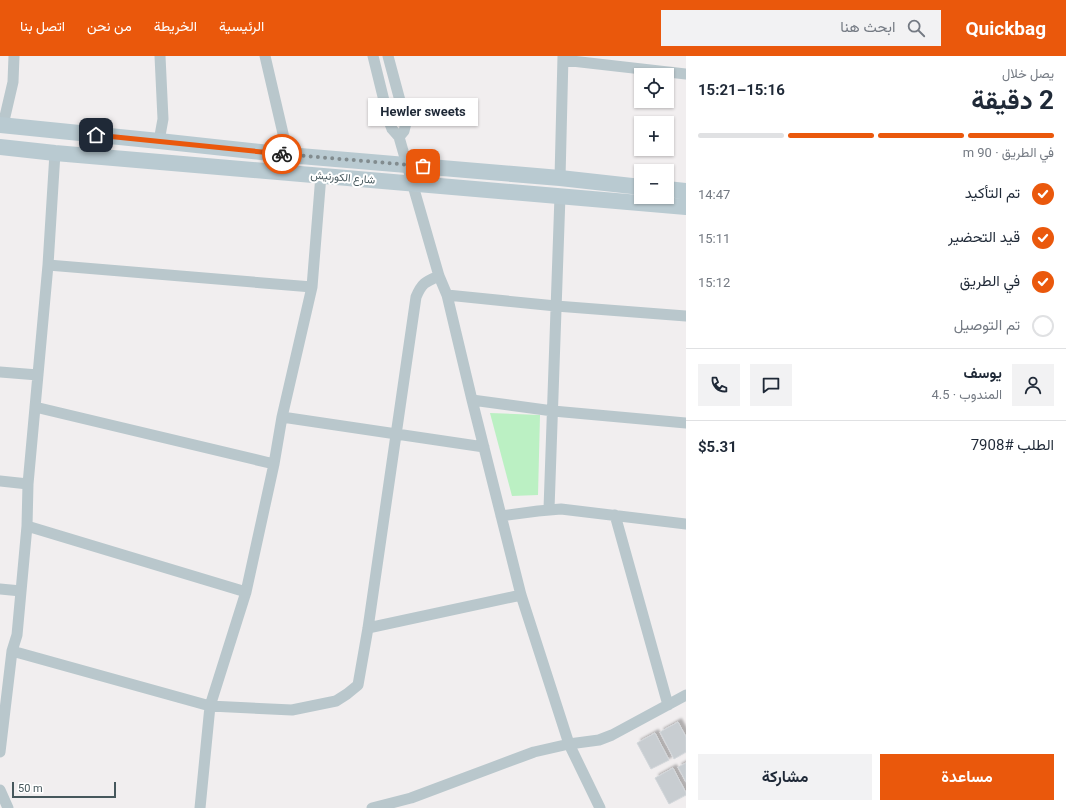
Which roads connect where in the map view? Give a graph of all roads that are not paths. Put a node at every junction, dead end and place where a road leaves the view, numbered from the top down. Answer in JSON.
{"nodes":[{"id":1,"x":14,"y":56,"type":"edge"},
{"id":2,"x":160,"y":56,"type":"edge"},
{"id":3,"x":265,"y":56,"type":"edge"},
{"id":4,"x":373,"y":56,"type":"edge"},
{"id":5,"x":388,"y":56,"type":"edge"},
{"id":6,"x":563,"y":58,"type":"edge"},
{"id":7,"x":686,"y":74,"type":"edge"},
{"id":8,"x":1,"y":125,"type":"edge"},
{"id":9,"x":399,"y":137,"type":"junction"},
{"id":10,"x":159,"y":141,"type":"junction"},
{"id":11,"x":0,"y":147,"type":"edge"},
{"id":12,"x":55,"y":153,"type":"junction"},
{"id":13,"x":288,"y":155,"type":"junction"},
{"id":14,"x":407,"y":165,"type":"junction"},
{"id":15,"x":321,"y":175,"type":"junction"},
{"id":16,"x":560,"y":178,"type":"junction"},
{"id":17,"x":413,"y":183,"type":"junction"},
{"id":18,"x":634,"y":185,"type":"edge"},
{"id":19,"x":674,"y":190,"type":"edge"},
{"id":20,"x":686,"y":191,"type":"edge"},
{"id":21,"x":560,"y":196,"type":"junction"},
{"id":22,"x":686,"y":207,"type":"edge"},
{"id":23,"x":48,"y":265,"type":"junction"},
{"id":24,"x":439,"y":276,"type":"junction"},
{"id":25,"x":312,"y":287,"type":"junction"},
{"id":26,"x":447,"y":295,"type":"junction"},
{"id":27,"x":556,"y":306,"type":"junction"},
{"id":28,"x":686,"y":316,"type":"edge"},
{"id":29,"x":0,"y":372,"type":"edge"},
{"id":30,"x":38,"y":375,"type":"junction"},
{"id":31,"x":472,"y":400,"type":"junction"},
{"id":32,"x":36,"y":407,"type":"junction"},
{"id":33,"x":553,"y":411,"type":"junction"},
{"id":34,"x":282,"y":417,"type":"junction"},
{"id":35,"x":686,"y":422,"type":"edge"},
{"id":36,"x":396,"y":434,"type":"junction"},
{"id":37,"x":484,"y":447,"type":"junction"},
{"id":38,"x":274,"y":464,"type":"junction"},
{"id":39,"x":0,"y":481,"type":"edge"},
{"id":40,"x":28,"y":484,"type":"junction"},
{"id":41,"x":549,"y":509,"type":"junction"},
{"id":42,"x":616,"y":515,"type":"junction"},
{"id":43,"x":501,"y":516,"type":"junction"},
{"id":44,"x":686,"y":524,"type":"edge"},
{"id":45,"x":27,"y":526,"type":"junction"},
{"id":46,"x":0,"y":589,"type":"edge"},
{"id":47,"x":21,"y":591,"type":"junction"},
{"id":48,"x":246,"y":592,"type":"junction"},
{"id":49,"x":521,"y":595,"type":"junction"},
{"id":50,"x":368,"y":628,"type":"junction"},
{"id":51,"x":12,"y":651,"type":"junction"},
{"id":52,"x":686,"y":695,"type":"edge"},
{"id":53,"x":668,"y":705,"type":"junction"},
{"id":54,"x":210,"y":706,"type":"junction"},
{"id":55,"x":569,"y":744,"type":"junction"},
{"id":56,"x":0,"y":752,"type":"edge"},
{"id":57,"x":0,"y":790,"type":"edge"},
{"id":58,"x":413,"y":803,"type":"edge"},
{"id":59,"x":8,"y":808,"type":"edge"},
{"id":60,"x":200,"y":808,"type":"edge"},
{"id":61,"x":372,"y":808,"type":"edge"},
{"id":62,"x":600,"y":808,"type":"edge"}],
"edges":[{"from":1,"to":8,"type":"street"},
{"from":2,"to":10,"type":"street"},
{"from":3,"to":13,"type":"street"},
{"from":4,"to":9,"type":"street"},
{"from":5,"to":9,"type":"street"},
{"from":6,"to":7,"type":"street"},
{"from":6,"to":16,"type":"street"},
{"from":8,"to":10,"type":"street","name":"شارع الكورنيش"},
{"from":9,"to":14,"type":"street"},
{"from":10,"to":13,"type":"street","name":"شارع الكورنيش"},
{"from":11,"to":12,"type":"street","name":"شارع الكورنيش"},
{"from":12,"to":15,"type":"street","name":"شارع الكورنيش"},
{"from":12,"to":23,"type":"street"},
{"from":13,"to":14,"type":"street","name":"شارع الكورنيش"},
{"from":14,"to":16,"type":"street","name":"شارع الكورنيش"},
{"from":14,"to":17,"type":"street"},
{"from":15,"to":17,"type":"street","name":"شارع الكورنيش"},
{"from":15,"to":25,"type":"street"},
{"from":16,"to":18,"type":"street","name":"شارع الكورنيش"},
{"from":17,"to":21,"type":"street","name":"شارع الكورنيش"},
{"from":17,"to":24,"type":"street"},
{"from":19,"to":20,"type":"street"},
{"from":21,"to":22,"type":"street","name":"شارع الكورنيش"},
{"from":21,"to":27,"type":"street"},
{"from":23,"to":25,"type":"street"},
{"from":23,"to":30,"type":"street"},
{"from":24,"to":26,"type":"street"},
{"from":24,"to":36,"type":"street"},
{"from":25,"to":34,"type":"street"},
{"from":26,"to":27,"type":"street"},
{"from":26,"to":31,"type":"street"},
{"from":27,"to":28,"type":"street"},
{"from":27,"to":33,"type":"street"},
{"from":29,"to":30,"type":"street"},
{"from":30,"to":32,"type":"street"},
{"from":31,"to":33,"type":"street"},
{"from":31,"to":37,"type":"street"},
{"from":32,"to":38,"type":"street"},
{"from":32,"to":40,"type":"street"},
{"from":33,"to":35,"type":"street"},
{"from":33,"to":41,"type":"street"},
{"from":34,"to":36,"type":"street"},
{"from":34,"to":38,"type":"street"},
{"from":36,"to":37,"type":"street"},
{"from":36,"to":50,"type":"street"},
{"from":37,"to":43,"type":"street"},
{"from":38,"to":48,"type":"street"},
{"from":39,"to":40,"type":"street"},
{"from":40,"to":45,"type":"street"},
{"from":41,"to":42,"type":"street"},
{"from":41,"to":43,"type":"street"},
{"from":42,"to":44,"type":"street"},
{"from":42,"to":53,"type":"street"},
{"from":43,"to":49,"type":"street"},
{"from":45,"to":47,"type":"street"},
{"from":45,"to":48,"type":"street"},
{"from":46,"to":47,"type":"street"},
{"from":47,"to":51,"type":"street"},
{"from":48,"to":54,"type":"street"},
{"from":49,"to":50,"type":"street"},
{"from":49,"to":55,"type":"street"},
{"from":50,"to":54,"type":"street"},
{"from":51,"to":54,"type":"street"},
{"from":51,"to":56,"type":"street"},
{"from":52,"to":53,"type":"street"},
{"from":53,"to":55,"type":"street"},
{"from":54,"to":60,"type":"street"},
{"from":55,"to":58,"type":"street"},
{"from":55,"to":62,"type":"street"},
{"from":57,"to":59,"type":"street"},
{"from":58,"to":61,"type":"street"}]}
